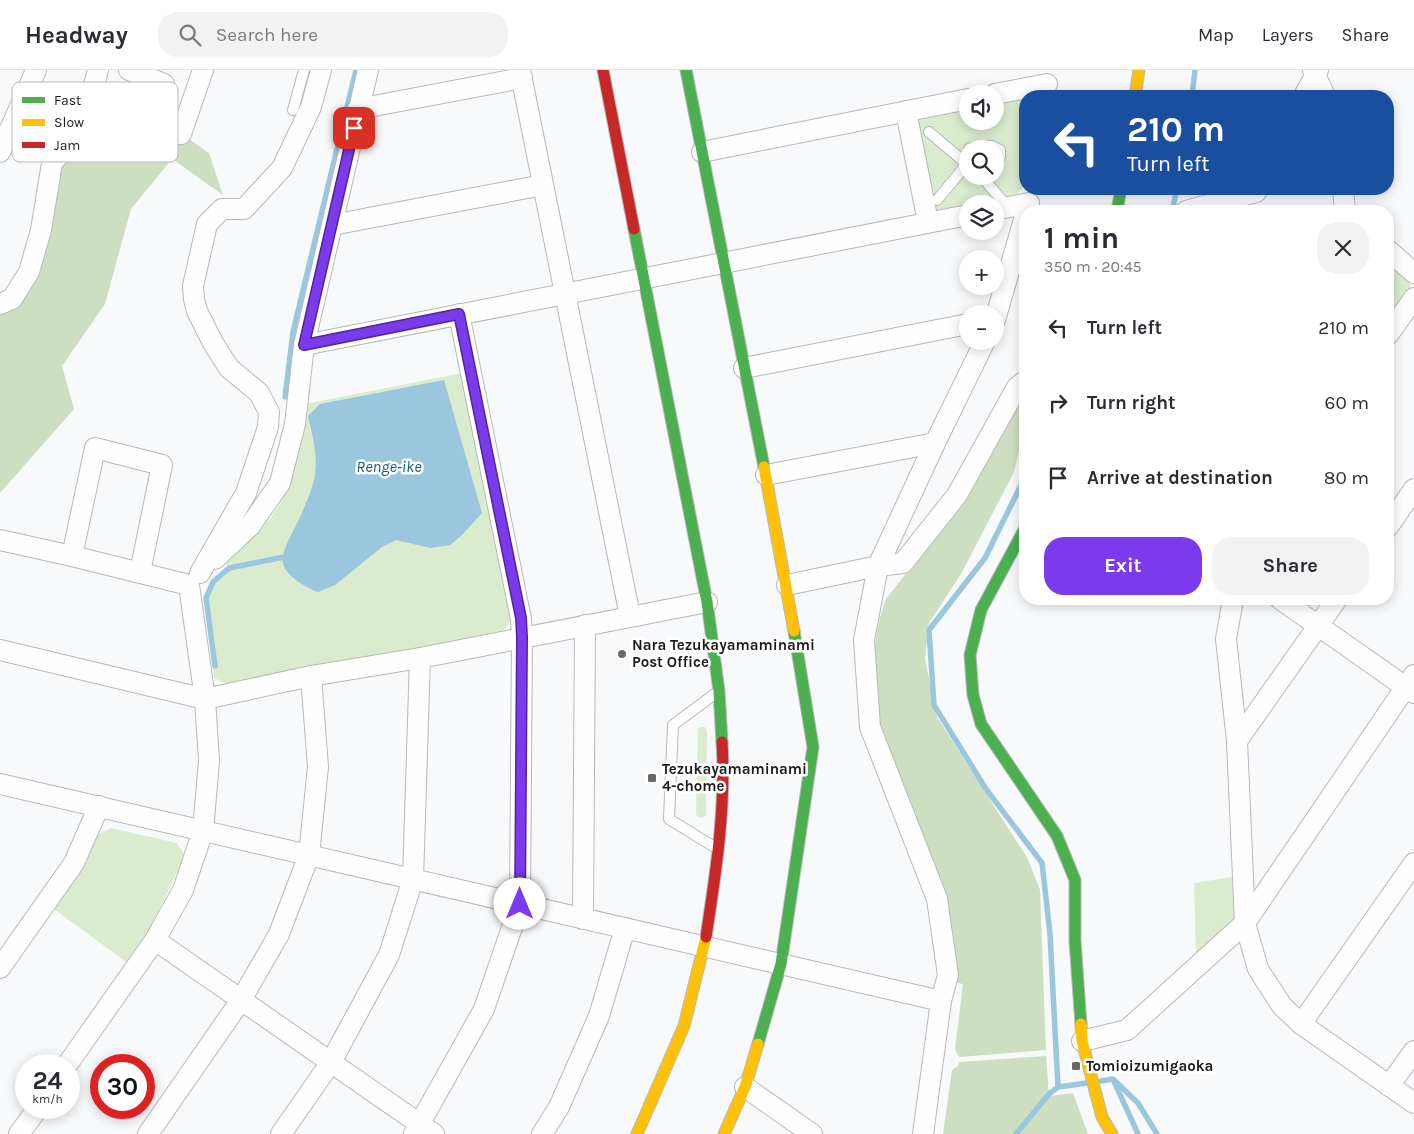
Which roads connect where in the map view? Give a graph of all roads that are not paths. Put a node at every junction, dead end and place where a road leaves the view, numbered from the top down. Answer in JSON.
{"nodes":[{"id":1,"x":36,"y":70,"type":"edge"},
{"id":2,"x":129,"y":70,"type":"edge"},
{"id":3,"x":203,"y":70,"type":"edge"},
{"id":4,"x":304,"y":70,"type":"edge"},
{"id":5,"x":321,"y":70,"type":"edge"},
{"id":6,"x":368,"y":70,"type":"edge"},
{"id":7,"x":603,"y":70,"type":"edge"},
{"id":8,"x":686,"y":70,"type":"edge"},
{"id":9,"x":1140,"y":70,"type":"edge"},
{"id":10,"x":1315,"y":72,"type":"edge"},
{"id":11,"x":521,"y":74,"type":"edge"},
{"id":12,"x":31,"y":82,"type":"edge"},
{"id":13,"x":159,"y":82,"type":"edge"},
{"id":14,"x":1046,"y":83,"type":"edge"},
{"id":15,"x":1136,"y":90,"type":"edge"},
{"id":16,"x":1307,"y":90,"type":"edge"},
{"id":17,"x":1322,"y":90,"type":"edge"},
{"id":18,"x":1004,"y":92,"type":"edge"},
{"id":19,"x":959,"y":101,"type":"edge"},
{"id":20,"x":358,"y":109,"type":"junction"},
{"id":21,"x":293,"y":110,"type":"dead end"},
{"id":22,"x":906,"y":111,"type":"junction"},
{"id":23,"x":12,"y":123,"type":"edge"},
{"id":24,"x":929,"y":132,"type":"dead end"},
{"id":25,"x":178,"y":134,"type":"edge"},
{"id":26,"x":1,"y":148,"type":"edge"},
{"id":27,"x":959,"y":150,"type":"edge"},
{"id":28,"x":951,"y":151,"type":"junction"},
{"id":29,"x":702,"y":152,"type":"junction"},
{"id":30,"x":959,"y":158,"type":"edge"},
{"id":31,"x":53,"y":162,"type":"edge"},
{"id":32,"x":959,"y":174,"type":"edge"},
{"id":33,"x":543,"y":185,"type":"junction"},
{"id":34,"x":993,"y":185,"type":"edge"},
{"id":35,"x":1245,"y":195,"type":"edge"},
{"id":36,"x":937,"y":200,"type":"dead end"},
{"id":37,"x":1209,"y":205,"type":"edge"},
{"id":38,"x":1019,"y":206,"type":"edge"},
{"id":39,"x":959,"y":217,"type":"edge"},
{"id":40,"x":928,"y":222,"type":"junction"},
{"id":41,"x":332,"y":225,"type":"junction"},
{"id":42,"x":1394,"y":255,"type":"edge"},
{"id":43,"x":724,"y":263,"type":"junction"},
{"id":44,"x":1414,"y":273,"type":"edge"},
{"id":45,"x":643,"y":278,"type":"junction"},
{"id":46,"x":565,"y":294,"type":"junction"},
{"id":47,"x":1414,"y":298,"type":"edge"},
{"id":48,"x":0,"y":304,"type":"edge"},
{"id":49,"x":998,"y":305,"type":"edge"},
{"id":50,"x":459,"y":314,"type":"junction"},
{"id":51,"x":959,"y":326,"type":"edge"},
{"id":52,"x":1394,"y":326,"type":"edge"},
{"id":53,"x":304,"y":345,"type":"junction"},
{"id":54,"x":981,"y":350,"type":"edge"},
{"id":55,"x":744,"y":368,"type":"junction"},
{"id":56,"x":1019,"y":386,"type":"edge"},
{"id":57,"x":935,"y":443,"type":"junction"},
{"id":58,"x":766,"y":475,"type":"junction"},
{"id":59,"x":1414,"y":489,"type":"edge"},
{"id":60,"x":1394,"y":518,"type":"edge"},
{"id":61,"x":1019,"y":539,"type":"edge"},
{"id":62,"x":0,"y":540,"type":"edge"},
{"id":63,"x":72,"y":556,"type":"junction"},
{"id":64,"x":878,"y":566,"type":"junction"},
{"id":65,"x":140,"y":572,"type":"junction"},
{"id":66,"x":195,"y":579,"type":"junction"},
{"id":67,"x":787,"y":585,"type":"junction"},
{"id":68,"x":707,"y":602,"type":"junction"},
{"id":69,"x":1232,"y":605,"type":"edge"},
{"id":70,"x":1288,"y":605,"type":"edge"},
{"id":71,"x":1333,"y":605,"type":"edge"},
{"id":72,"x":630,"y":616,"type":"junction"},
{"id":73,"x":585,"y":625,"type":"junction"},
{"id":74,"x":1318,"y":626,"type":"junction"},
{"id":75,"x":522,"y":637,"type":"junction"},
{"id":76,"x":0,"y":650,"type":"edge"},
{"id":77,"x":420,"y":658,"type":"junction"},
{"id":78,"x":311,"y":676,"type":"junction"},
{"id":79,"x":1411,"y":685,"type":"edge"},
{"id":80,"x":719,"y":691,"type":"junction"},
{"id":81,"x":205,"y":699,"type":"junction"},
{"id":82,"x":1236,"y":742,"type":"junction"},
{"id":83,"x":0,"y":784,"type":"edge"},
{"id":84,"x":99,"y":806,"type":"junction"},
{"id":85,"x":203,"y":830,"type":"junction"},
{"id":86,"x":718,"y":850,"type":"junction"},
{"id":87,"x":309,"y":855,"type":"junction"},
{"id":88,"x":1414,"y":863,"type":"edge"},
{"id":89,"x":413,"y":879,"type":"junction"},
{"id":90,"x":520,"y":904,"type":"junction"},
{"id":91,"x":583,"y":919,"type":"junction"},
{"id":92,"x":1245,"y":923,"type":"junction"},
{"id":93,"x":625,"y":928,"type":"junction"},
{"id":94,"x":155,"y":940,"type":"junction"},
{"id":95,"x":705,"y":947,"type":"junction"},
{"id":96,"x":781,"y":964,"type":"junction"},
{"id":97,"x":0,"y":968,"type":"edge"},
{"id":98,"x":242,"y":1000,"type":"junction"},
{"id":99,"x":941,"y":1001,"type":"junction"},
{"id":100,"x":1301,"y":1024,"type":"junction"},
{"id":101,"x":1082,"y":1041,"type":"junction"},
{"id":102,"x":1414,"y":1050,"type":"edge"},
{"id":103,"x":75,"y":1054,"type":"edge"},
{"id":104,"x":331,"y":1062,"type":"junction"},
{"id":105,"x":1389,"y":1086,"type":"junction"},
{"id":106,"x":746,"y":1087,"type":"junction"},
{"id":107,"x":1414,"y":1103,"type":"edge"},
{"id":108,"x":30,"y":1119,"type":"edge"},
{"id":109,"x":423,"y":1131,"type":"edge"},
{"id":110,"x":19,"y":1134,"type":"edge"},
{"id":111,"x":148,"y":1134,"type":"edge"},
{"id":112,"x":281,"y":1134,"type":"edge"},
{"id":113,"x":542,"y":1134,"type":"edge"},
{"id":114,"x":636,"y":1134,"type":"edge"},
{"id":115,"x":724,"y":1134,"type":"edge"},
{"id":116,"x":812,"y":1134,"type":"edge"},
{"id":117,"x":922,"y":1134,"type":"edge"},
{"id":118,"x":1112,"y":1134,"type":"edge"}],
"edges":[{"from":1,"to":12,"type":"street"},
{"from":2,"to":13,"type":"street"},
{"from":3,"to":25,"type":"street"},
{"from":4,"to":21,"type":"lane"},
{"from":5,"to":66,"type":"street"},
{"from":6,"to":20,"type":"street"},
{"from":7,"to":45,"type":"street"},
{"from":8,"to":29,"type":"street"},
{"from":9,"to":15,"type":"street"},
{"from":10,"to":16,"type":"street"},
{"from":10,"to":17,"type":"street"},
{"from":11,"to":20,"type":"street"},
{"from":11,"to":33,"type":"street"},
{"from":14,"to":18,"type":"street"},
{"from":19,"to":22,"type":"street"},
{"from":20,"to":41,"type":"street"},
{"from":22,"to":29,"type":"street"},
{"from":22,"to":40,"type":"street"},
{"from":23,"to":26,"type":"street"},
{"from":24,"to":28,"type":"lane"},
{"from":27,"to":28,"type":"lane"},
{"from":28,"to":30,"type":"lane"},
{"from":29,"to":43,"type":"street"},
{"from":31,"to":48,"type":"street"},
{"from":32,"to":36,"type":"lane"},
{"from":33,"to":41,"type":"street"},
{"from":33,"to":46,"type":"street"},
{"from":34,"to":38,"type":"lane"},
{"from":35,"to":37,"type":"street"},
{"from":38,"to":49,"type":"street"},
{"from":39,"to":40,"type":"street"},
{"from":40,"to":43,"type":"street"},
{"from":41,"to":53,"type":"street"},
{"from":42,"to":44,"type":"street"},
{"from":43,"to":45,"type":"street"},
{"from":43,"to":55,"type":"street"},
{"from":45,"to":46,"type":"street"},
{"from":45,"to":68,"type":"street"},
{"from":46,"to":50,"type":"street"},
{"from":46,"to":72,"type":"street"},
{"from":47,"to":52,"type":"street"},
{"from":50,"to":53,"type":"street"},
{"from":50,"to":75,"type":"street"},
{"from":51,"to":55,"type":"street"},
{"from":53,"to":66,"type":"street"},
{"from":54,"to":57,"type":"street"},
{"from":55,"to":58,"type":"street"},
{"from":56,"to":64,"type":"street"},
{"from":57,"to":58,"type":"street"},
{"from":57,"to":64,"type":"street"},
{"from":58,"to":67,"type":"street"},
{"from":59,"to":60,"type":"street"},
{"from":61,"to":101,"type":"street"},
{"from":62,"to":63,"type":"street"},
{"from":63,"to":65,"type":"street"},
{"from":63,"to":65,"type":"street"},
{"from":64,"to":67,"type":"street"},
{"from":64,"to":99,"type":"street"},
{"from":65,"to":66,"type":"street"},
{"from":66,"to":81,"type":"street"},
{"from":67,"to":96,"type":"street"},
{"from":68,"to":72,"type":"street"},
{"from":68,"to":80,"type":"street"},
{"from":69,"to":82,"type":"street"},
{"from":70,"to":74,"type":"street"},
{"from":71,"to":74,"type":"street"},
{"from":72,"to":73,"type":"street"},
{"from":73,"to":75,"type":"street"},
{"from":73,"to":91,"type":"street"},
{"from":74,"to":79,"type":"street"},
{"from":74,"to":82,"type":"street"},
{"from":75,"to":77,"type":"street"},
{"from":75,"to":90,"type":"street"},
{"from":76,"to":81,"type":"street"},
{"from":77,"to":78,"type":"street"},
{"from":77,"to":89,"type":"street"},
{"from":78,"to":81,"type":"street"},
{"from":78,"to":87,"type":"street"},
{"from":79,"to":92,"type":"street"},
{"from":80,"to":86,"type":"street"},
{"from":80,"to":86,"type":"lane"},
{"from":81,"to":85,"type":"street"},
{"from":82,"to":92,"type":"street"},
{"from":83,"to":84,"type":"street"},
{"from":84,"to":85,"type":"street"},
{"from":84,"to":97,"type":"street"},
{"from":85,"to":87,"type":"street"},
{"from":85,"to":94,"type":"street"},
{"from":86,"to":95,"type":"street"},
{"from":87,"to":89,"type":"street"},
{"from":87,"to":98,"type":"street"},
{"from":88,"to":100,"type":"street"},
{"from":89,"to":90,"type":"street"},
{"from":89,"to":104,"type":"street"},
{"from":90,"to":91,"type":"street"},
{"from":90,"to":109,"type":"street"},
{"from":91,"to":93,"type":"street"},
{"from":92,"to":100,"type":"street"},
{"from":92,"to":101,"type":"street"},
{"from":93,"to":95,"type":"street"},
{"from":93,"to":113,"type":"street"},
{"from":94,"to":98,"type":"street"},
{"from":94,"to":103,"type":"street"},
{"from":95,"to":96,"type":"street"},
{"from":95,"to":114,"type":"street"},
{"from":96,"to":99,"type":"street"},
{"from":96,"to":106,"type":"street"},
{"from":98,"to":104,"type":"street"},
{"from":98,"to":111,"type":"street"},
{"from":99,"to":117,"type":"street"},
{"from":100,"to":105,"type":"street"},
{"from":101,"to":118,"type":"street"},
{"from":102,"to":105,"type":"street"},
{"from":104,"to":109,"type":"street"},
{"from":104,"to":112,"type":"street"},
{"from":105,"to":107,"type":"street"},
{"from":106,"to":115,"type":"street"},
{"from":106,"to":116,"type":"street"},
{"from":108,"to":110,"type":"street"}]}
